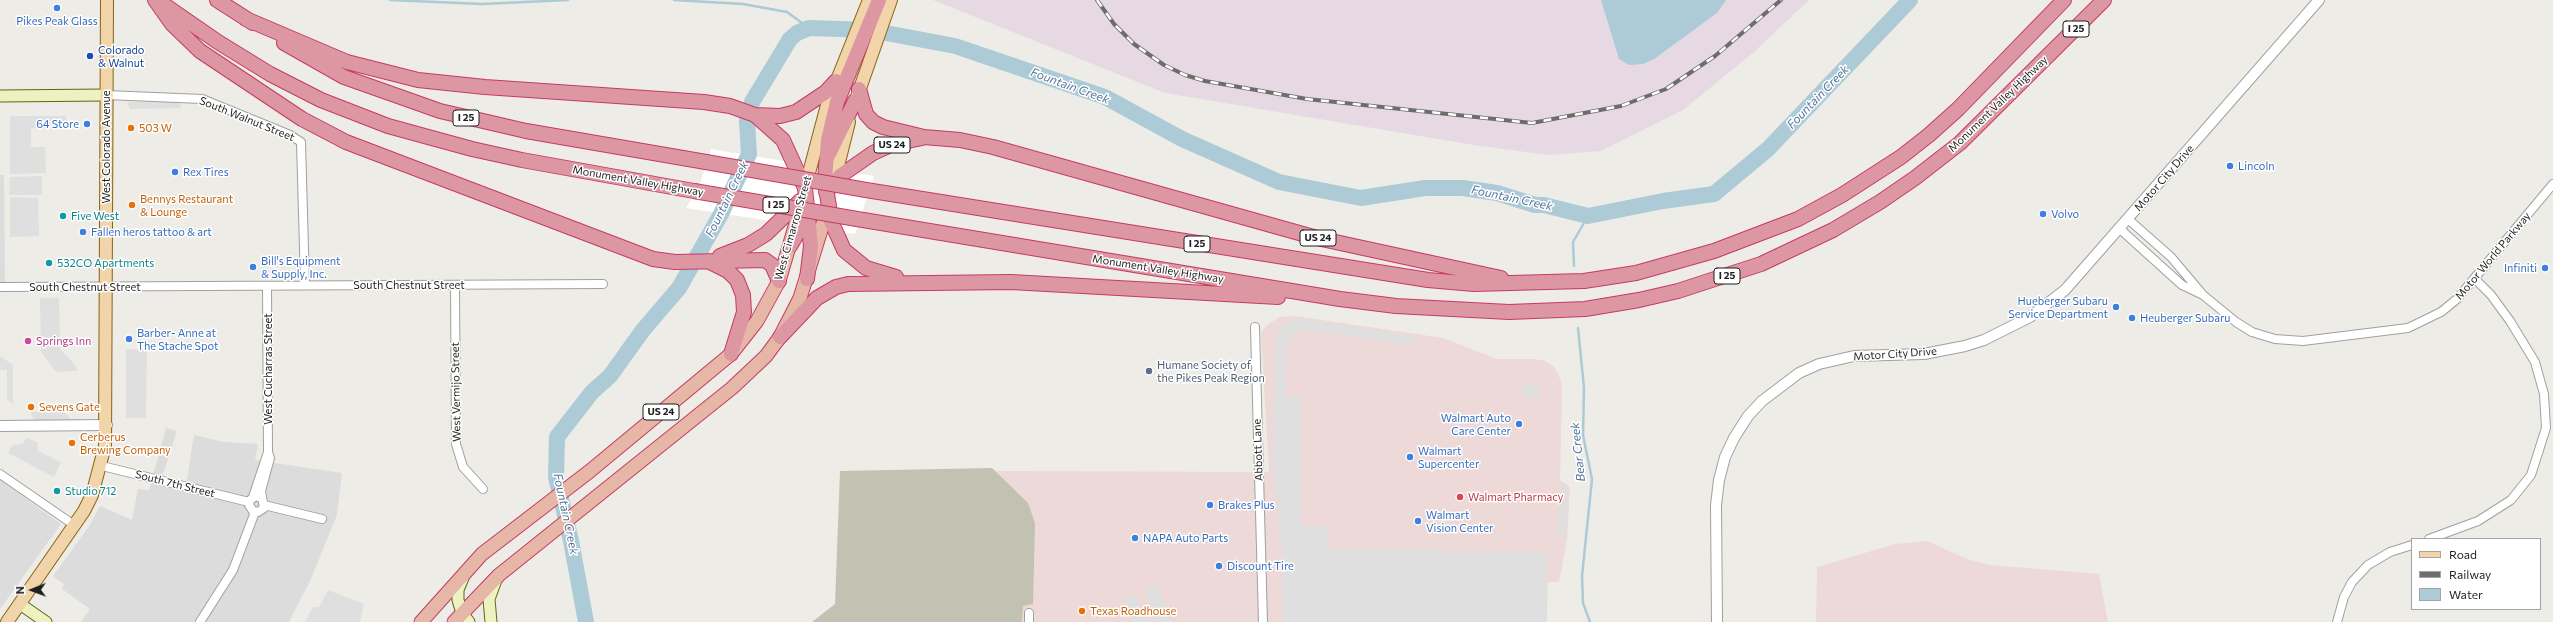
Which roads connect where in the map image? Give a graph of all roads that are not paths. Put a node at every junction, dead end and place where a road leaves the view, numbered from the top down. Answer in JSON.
{"nodes":[{"id":1,"x":155,"y":0,"type":"edge"},
{"id":2,"x":217,"y":0,"type":"edge"},
{"id":3,"x":869,"y":0,"type":"edge"},
{"id":4,"x":880,"y":0,"type":"edge"},
{"id":5,"x":891,"y":0,"type":"edge"},
{"id":6,"x":2064,"y":0,"type":"edge"},
{"id":7,"x":2104,"y":0,"type":"edge"},
{"id":8,"x":2319,"y":0,"type":"edge"},
{"id":9,"x":106,"y":1,"type":"edge"},
{"id":10,"x":246,"y":19,"type":"junction"},
{"id":11,"x":840,"y":83,"type":"junction"},
{"id":12,"x":106,"y":95,"type":"junction"},
{"id":13,"x":857,"y":95,"type":"junction"},
{"id":14,"x":0,"y":96,"type":"edge"},
{"id":15,"x":755,"y":115,"type":"junction"},
{"id":16,"x":924,"y":137,"type":"junction"},
{"id":17,"x":826,"y":160,"type":"junction"},
{"id":18,"x":2553,"y":184,"type":"edge"},
{"id":19,"x":830,"y":187,"type":"junction"},
{"id":20,"x":805,"y":193,"type":"junction"},
{"id":21,"x":828,"y":208,"type":"junction"},
{"id":22,"x":809,"y":212,"type":"junction"},
{"id":23,"x":2128,"y":219,"type":"junction"},
{"id":24,"x":2120,"y":229,"type":"junction"},
{"id":25,"x":790,"y":246,"type":"junction"},
{"id":26,"x":720,"y":260,"type":"junction"},
{"id":27,"x":808,"y":279,"type":"junction"},
{"id":28,"x":2475,"y":279,"type":"junction"},
{"id":29,"x":779,"y":280,"type":"junction"},
{"id":30,"x":918,"y":282,"type":"junction"},
{"id":31,"x":603,"y":284,"type":"dead end"},
{"id":32,"x":1528,"y":284,"type":"junction"},
{"id":33,"x":305,"y":285,"type":"junction"},
{"id":34,"x":455,"y":285,"type":"junction"},
{"id":35,"x":267,"y":286,"type":"junction"},
{"id":36,"x":0,"y":287,"type":"edge"},
{"id":37,"x":107,"y":287,"type":"junction"},
{"id":38,"x":2203,"y":295,"type":"junction"},
{"id":39,"x":1340,"y":299,"type":"junction"},
{"id":40,"x":1255,"y":326,"type":"dead end"},
{"id":41,"x":780,"y":337,"type":"junction"},
{"id":42,"x":731,"y":354,"type":"junction"},
{"id":43,"x":107,"y":425,"type":"junction"},
{"id":44,"x":0,"y":426,"type":"edge"},
{"id":45,"x":102,"y":466,"type":"junction"},
{"id":46,"x":0,"y":474,"type":"edge"},
{"id":47,"x":483,"y":489,"type":"dead end"},
{"id":48,"x":257,"y":501,"type":"junction"},
{"id":49,"x":322,"y":519,"type":"dead end"},
{"id":50,"x":74,"y":525,"type":"junction"},
{"id":51,"x":2432,"y":538,"type":"edge"},
{"id":52,"x":2411,"y":545,"type":"edge"},
{"id":53,"x":469,"y":566,"type":"junction"},
{"id":54,"x":499,"y":575,"type":"junction"},
{"id":55,"x":20,"y":604,"type":"junction"},
{"id":56,"x":1029,"y":613,"type":"dead end"},
{"id":57,"x":462,"y":619,"type":"edge"},
{"id":58,"x":7,"y":622,"type":"edge"},
{"id":59,"x":46,"y":622,"type":"edge"},
{"id":60,"x":200,"y":622,"type":"edge"},
{"id":61,"x":421,"y":622,"type":"edge"},
{"id":62,"x":491,"y":622,"type":"edge"},
{"id":63,"x":1029,"y":622,"type":"edge"},
{"id":64,"x":1263,"y":622,"type":"edge"},
{"id":65,"x":1717,"y":622,"type":"edge"},
{"id":66,"x":2337,"y":622,"type":"edge"}],
"edges":[{"from":1,"to":26,"type":"highway"},
{"from":1,"to":39,"type":"highway","name":"Monument Valley Highway","number":"I 25","bridge":true},
{"from":2,"to":10,"type":"highway","number":"I 25"},
{"from":3,"to":11,"type":"main road","name":"West Cimarron Street"},
{"from":4,"to":11,"type":"highway"},
{"from":5,"to":13,"type":"main road"},
{"from":6,"to":32,"type":"highway","number":"I 25"},
{"from":7,"to":39,"type":"highway","name":"Monument Valley Highway","number":"I 25"},
{"from":8,"to":23,"type":"street","name":"Motor City Drive"},
{"from":9,"to":12,"type":"main road","name":"West Colorado Avenue"},
{"from":10,"to":15,"type":"highway"},
{"from":10,"to":32,"type":"highway","number":"I 25","bridge":true},
{"from":11,"to":15,"type":"highway"},
{"from":11,"to":17,"type":"highway"},
{"from":11,"to":20,"type":"main road","name":"West Cimarron Street"},
{"from":12,"to":14,"type":"main road","name":"South Walnut Street"},
{"from":12,"to":33,"type":"street","name":"South Walnut Street"},
{"from":12,"to":37,"type":"main road","name":"West Colorado Avenue"},
{"from":13,"to":16,"type":"highway"},
{"from":13,"to":17,"type":"highway"},
{"from":13,"to":19,"type":"main road"},
{"from":15,"to":20,"type":"highway"},
{"from":16,"to":19,"type":"highway","number":"US 24"},
{"from":16,"to":32,"type":"highway","number":"US 24"},
{"from":17,"to":19,"type":"highway"},
{"from":17,"to":20,"type":"highway"},
{"from":18,"to":28,"type":"street","name":"Motor World Parkway"},
{"from":19,"to":21,"type":"highway"},
{"from":19,"to":22,"type":"highway","number":"US 24"},
{"from":20,"to":22,"type":"highway"},
{"from":20,"to":25,"type":"highway","name":"West Cimarron Street"},
{"from":20,"to":26,"type":"highway"},
{"from":21,"to":27,"type":"highway"},
{"from":21,"to":30,"type":"highway"},
{"from":22,"to":25,"type":"highway","number":"US 24"},
{"from":22,"to":27,"type":"highway"},
{"from":23,"to":24,"type":"street","name":"Motor City Drive"},
{"from":23,"to":38,"type":"street","name":"Motor World Parkway"},
{"from":24,"to":38,"type":"street","name":"Motor World Parkway"},
{"from":24,"to":65,"type":"street","name":"Motor City Drive"},
{"from":25,"to":29,"type":"highway","name":"West Cimarron Street","number":"US 24"},
{"from":26,"to":29,"type":"highway"},
{"from":26,"to":42,"type":"highway"},
{"from":27,"to":41,"type":"highway"},
{"from":28,"to":38,"type":"street","name":"Motor World Parkway"},
{"from":28,"to":51,"type":"street"},
{"from":29,"to":42,"type":"highway","name":"West Cimarron Street","number":"US 24"},
{"from":30,"to":39,"type":"highway","number":"US 24"},
{"from":30,"to":41,"type":"highway","number":"US 24"},
{"from":31,"to":34,"type":"street","name":"South Chestnut Street"},
{"from":33,"to":34,"type":"street","name":"South Chestnut Street"},
{"from":33,"to":35,"type":"street","name":"South Chestnut Street"},
{"from":34,"to":47,"type":"street","name":"West Vermijo Street"},
{"from":35,"to":37,"type":"street","name":"South Chestnut Street"},
{"from":35,"to":48,"type":"street","name":"West Cucharras Street"},
{"from":36,"to":37,"type":"street","name":"South Chestnut Street"},
{"from":37,"to":43,"type":"main road","name":"West Colorado Avenue"},
{"from":40,"to":64,"type":"street","name":"Abbott Lane"},
{"from":41,"to":54,"type":"highway","number":"US 24"},
{"from":42,"to":53,"type":"highway","name":"West Cimarron Street","number":"US 24"},
{"from":43,"to":44,"type":"street"},
{"from":43,"to":45,"type":"main road","name":"West Colorado Avenue"},
{"from":45,"to":48,"type":"street","name":"South 7th Street"},
{"from":45,"to":50,"type":"main road","name":"West Colorado Avenue"},
{"from":46,"to":50,"type":"street"},
{"from":48,"to":49,"type":"street","name":"South 7th Street"},
{"from":48,"to":60,"type":"street"},
{"from":50,"to":55,"type":"main road","name":"West Colorado Avenue"},
{"from":52,"to":66,"type":"street"},
{"from":53,"to":57,"type":"main road"},
{"from":53,"to":61,"type":"highway","name":"West Cimarron Street","number":"US 24"},
{"from":54,"to":57,"type":"highway","number":"US 24"},
{"from":54,"to":62,"type":"main road"},
{"from":55,"to":58,"type":"main road","name":"West Colorado Avenue"},
{"from":55,"to":59,"type":"main road"},
{"from":56,"to":63,"type":"street"}]}
